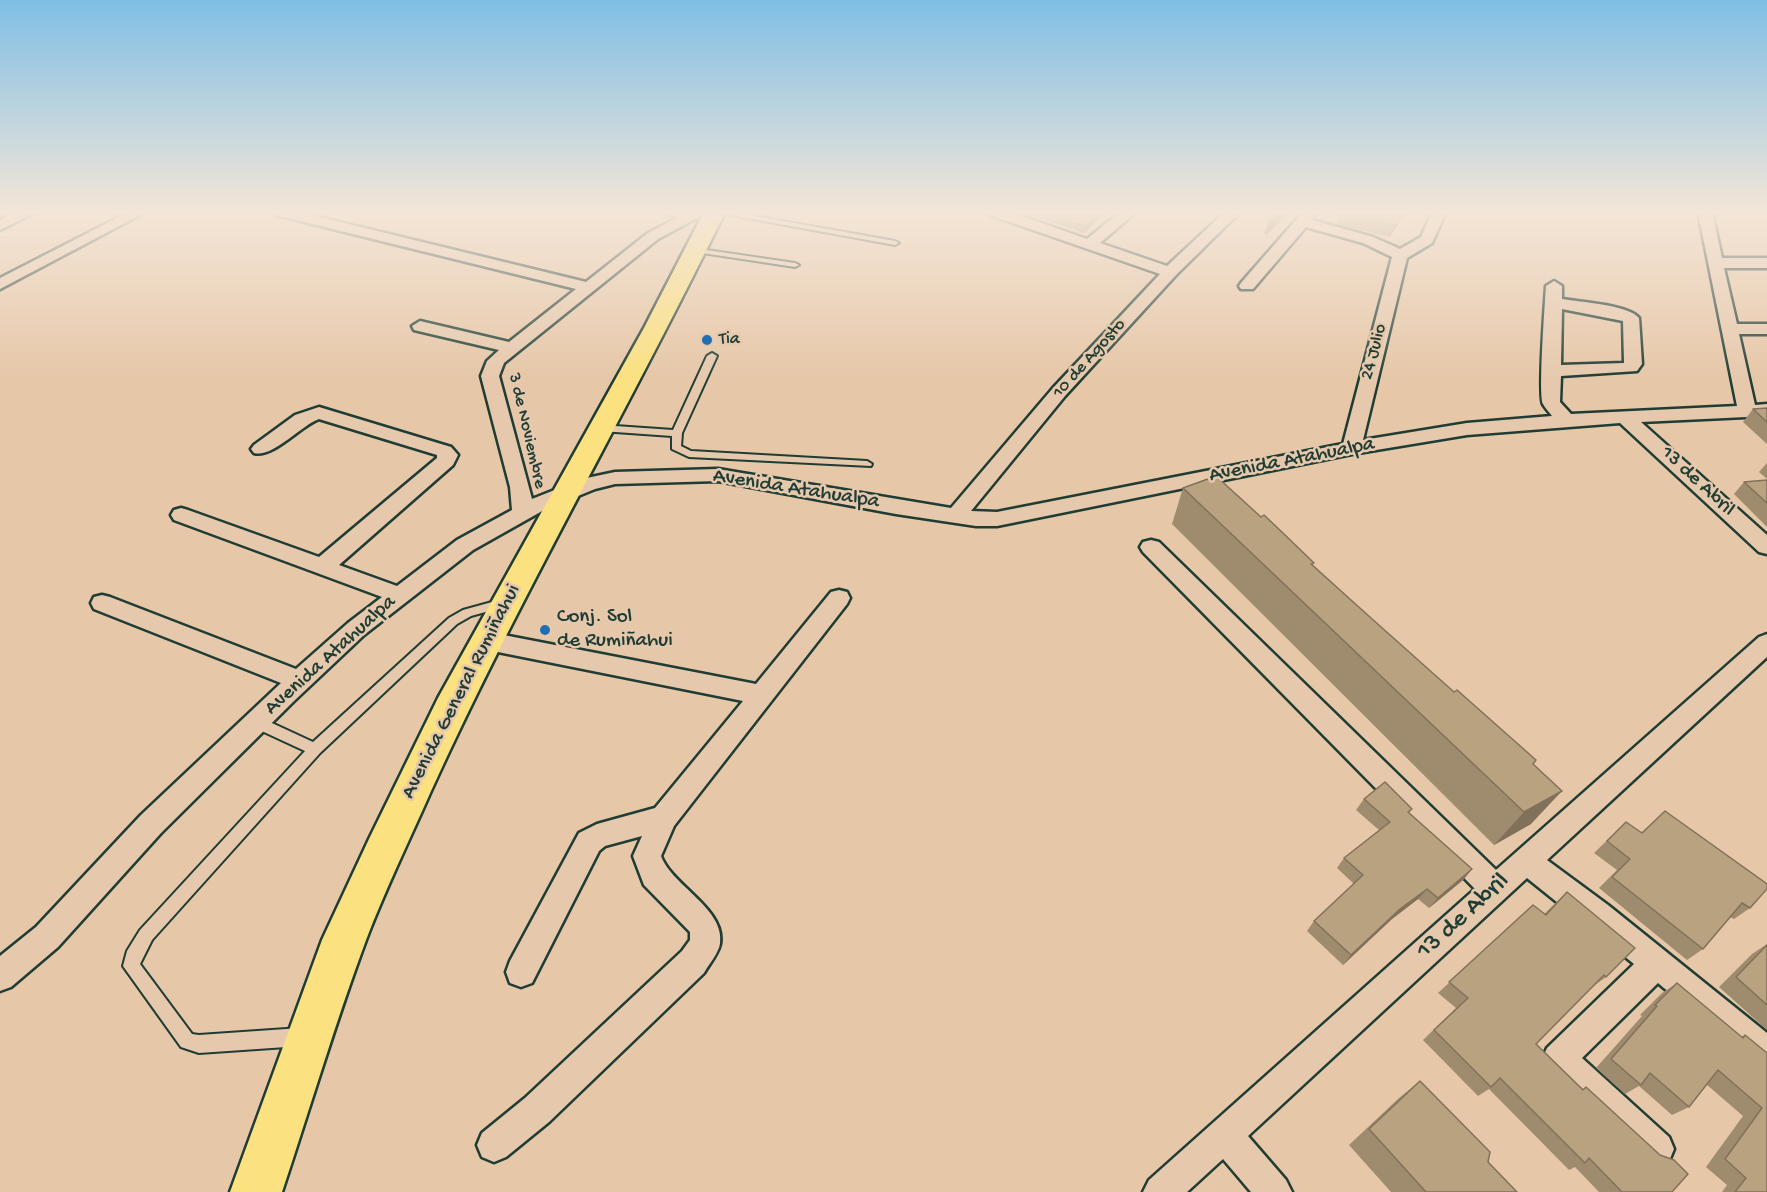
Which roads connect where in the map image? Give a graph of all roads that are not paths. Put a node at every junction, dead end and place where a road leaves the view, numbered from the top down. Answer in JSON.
{"nodes":[{"id":1,"x":32,"y":268,"type":"edge"},
{"id":2,"x":508,"y":268,"type":"edge"},
{"id":3,"x":612,"y":268,"type":"edge"},
{"id":4,"x":680,"y":268,"type":"edge"},
{"id":5,"x":1158,"y":268,"type":"edge"},
{"id":6,"x":1175,"y":268,"type":"edge"},
{"id":7,"x":1263,"y":268,"type":"edge"},
{"id":8,"x":1397,"y":268,"type":"edge"},
{"id":9,"x":1718,"y":268,"type":"edge"},
{"id":10,"x":1170,"y":272,"type":"junction"},
{"id":11,"x":0,"y":284,"type":"edge"},
{"id":12,"x":1247,"y":286,"type":"dead end"},
{"id":13,"x":587,"y":287,"type":"junction"},
{"id":14,"x":420,"y":326,"type":"dead end"},
{"id":15,"x":1729,"y":329,"type":"junction"},
{"id":16,"x":1767,"y":329,"type":"edge"},
{"id":17,"x":510,"y":348,"type":"junction"},
{"id":18,"x":712,"y":356,"type":"dead end"},
{"id":19,"x":1551,"y":371,"type":"junction"},
{"id":20,"x":1767,"y":410,"type":"edge"},
{"id":21,"x":1747,"y":411,"type":"junction"},
{"id":22,"x":1626,"y":418,"type":"junction"},
{"id":23,"x":1566,"y":420,"type":"junction"},
{"id":24,"x":601,"y":428,"type":"junction"},
{"id":25,"x":677,"y":433,"type":"junction"},
{"id":26,"x":1352,"y":448,"type":"junction"},
{"id":27,"x":261,"y":449,"type":"dead end"},
{"id":28,"x":867,"y":464,"type":"dead end"},
{"id":29,"x":564,"y":495,"type":"junction"},
{"id":30,"x":523,"y":514,"type":"junction"},
{"id":31,"x":181,"y":515,"type":"dead end"},
{"id":32,"x":957,"y":516,"type":"junction"},
{"id":33,"x":1767,"y":547,"type":"edge"},
{"id":34,"x":1151,"y":548,"type":"dead end"},
{"id":35,"x":322,"y":567,"type":"junction"},
{"id":36,"x":399,"y":595,"type":"junction"},
{"id":37,"x":839,"y":598,"type":"dead end"},
{"id":38,"x":506,"y":602,"type":"junction"},
{"id":39,"x":102,"y":603,"type":"dead end"},
{"id":40,"x":488,"y":641,"type":"junction"},
{"id":41,"x":1767,"y":642,"type":"edge"},
{"id":42,"x":301,"y":680,"type":"junction"},
{"id":43,"x":762,"y":695,"type":"junction"},
{"id":44,"x":256,"y":722,"type":"junction"},
{"id":45,"x":315,"y":749,"type":"junction"},
{"id":46,"x":664,"y":819,"type":"junction"},
{"id":47,"x":1527,"y":861,"type":"junction"},
{"id":48,"x":1495,"y":889,"type":"junction"},
{"id":49,"x":1658,"y":963,"type":"junction"},
{"id":50,"x":521,"y":972,"type":"dead end"},
{"id":51,"x":0,"y":976,"type":"edge"},
{"id":52,"x":308,"y":1037,"type":"junction"},
{"id":53,"x":1767,"y":1054,"type":"edge"},
{"id":54,"x":1224,"y":1134,"type":"junction"},
{"id":55,"x":494,"y":1145,"type":"dead end"},
{"id":56,"x":1658,"y":1149,"type":"dead end"},
{"id":57,"x":256,"y":1192,"type":"edge"},
{"id":58,"x":1161,"y":1192,"type":"edge"},
{"id":59,"x":1274,"y":1192,"type":"edge"}],
"edges":[{"from":1,"to":11,"type":"street"},
{"from":2,"to":13,"type":"street"},
{"from":3,"to":13,"type":"street","name":"3 de Noviembre"},
{"from":4,"to":24,"type":"highway","name":"Avenida General Rumiñahui"},
{"from":5,"to":10,"type":"street"},
{"from":6,"to":10,"type":"street","name":"10 de Agosto"},
{"from":7,"to":12,"type":"street"},
{"from":8,"to":26,"type":"street","name":"24 Julio"},
{"from":9,"to":15,"type":"street"},
{"from":10,"to":32,"type":"street","name":"10 de Agosto"},
{"from":13,"to":17,"type":"street","name":"3 de Noviembre"},
{"from":14,"to":17,"type":"street"},
{"from":15,"to":16,"type":"street"},
{"from":15,"to":21,"type":"street"},
{"from":17,"to":30,"type":"street","name":"3 de Noviembre"},
{"from":18,"to":25,"type":"lane"},
{"from":19,"to":19,"type":"street"},
{"from":19,"to":23,"type":"street"},
{"from":20,"to":21,"type":"street","name":"Avenida Atahualpa"},
{"from":21,"to":22,"type":"street","name":"Avenida Atahualpa"},
{"from":22,"to":23,"type":"street","name":"Avenida Atahualpa"},
{"from":22,"to":33,"type":"street","name":"13 de Abril"},
{"from":23,"to":26,"type":"street","name":"Avenida Atahualpa"},
{"from":24,"to":25,"type":"lane"},
{"from":24,"to":29,"type":"highway","name":"Avenida General Rumiñahui"},
{"from":25,"to":28,"type":"lane"},
{"from":26,"to":32,"type":"street","name":"Avenida Atahualpa"},
{"from":27,"to":35,"type":"street"},
{"from":29,"to":30,"type":"street","name":"Avenida Atahualpa"},
{"from":29,"to":32,"type":"street","name":"Avenida Atahualpa"},
{"from":29,"to":38,"type":"highway","name":"Avenida General Rumiñahui"},
{"from":30,"to":36,"type":"street","name":"Avenida Atahualpa"},
{"from":31,"to":35,"type":"street"},
{"from":34,"to":48,"type":"street"},
{"from":35,"to":36,"type":"street"},
{"from":36,"to":42,"type":"street","name":"Avenida Atahualpa"},
{"from":37,"to":43,"type":"street"},
{"from":38,"to":40,"type":"highway","name":"Avenida General Rumiñahui"},
{"from":38,"to":45,"type":"lane"},
{"from":39,"to":42,"type":"street"},
{"from":40,"to":43,"type":"street"},
{"from":40,"to":52,"type":"highway","name":"Avenida General Rumiñahui"},
{"from":41,"to":47,"type":"street","name":"13 de Abril"},
{"from":42,"to":44,"type":"street","name":"Avenida Atahualpa"},
{"from":43,"to":46,"type":"street"},
{"from":44,"to":45,"type":"lane"},
{"from":44,"to":51,"type":"street","name":"Avenida Atahualpa"},
{"from":45,"to":52,"type":"lane"},
{"from":46,"to":50,"type":"street"},
{"from":46,"to":55,"type":"street"},
{"from":47,"to":48,"type":"street","name":"13 de Abril"},
{"from":47,"to":49,"type":"street"},
{"from":48,"to":54,"type":"street","name":"13 de Abril"},
{"from":49,"to":53,"type":"street"},
{"from":49,"to":56,"type":"street"},
{"from":52,"to":57,"type":"highway","name":"Avenida General Rumiñahui"},
{"from":54,"to":58,"type":"street","name":"13 de Abril"},
{"from":54,"to":59,"type":"street"}]}
